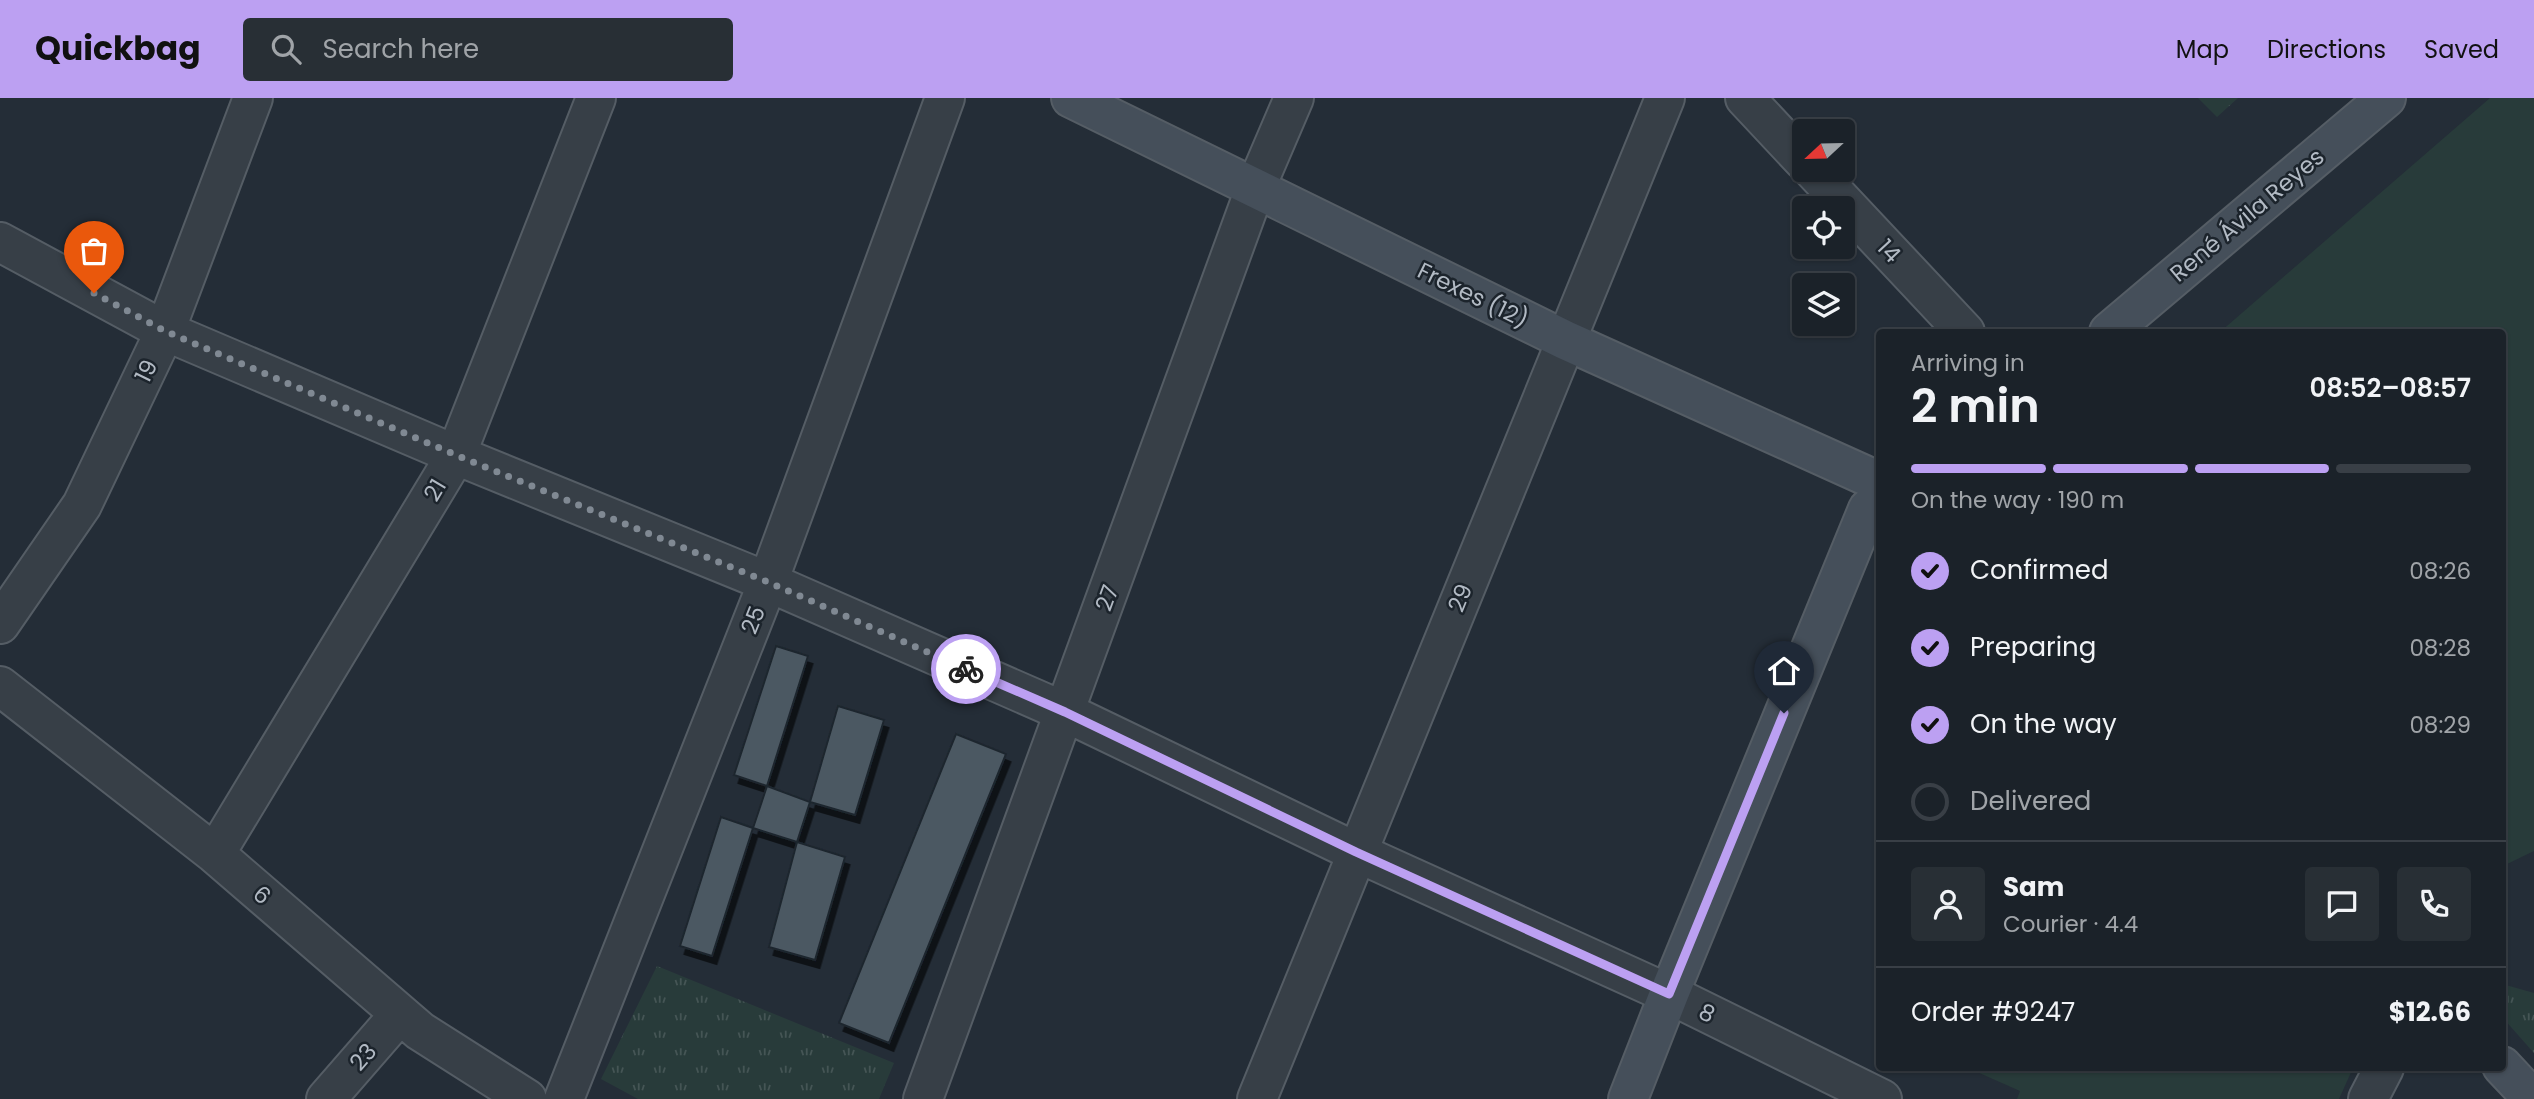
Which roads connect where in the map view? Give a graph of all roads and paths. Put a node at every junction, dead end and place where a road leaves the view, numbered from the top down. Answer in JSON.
{"nodes":[{"id":1,"x":253,"y":98,"type":"edge"},
{"id":2,"x":596,"y":98,"type":"edge"},
{"id":3,"x":945,"y":98,"type":"edge"},
{"id":4,"x":1071,"y":98,"type":"edge"},
{"id":5,"x":1294,"y":98,"type":"edge"},
{"id":6,"x":1665,"y":98,"type":"edge"},
{"id":7,"x":1745,"y":98,"type":"edge"},
{"id":8,"x":2386,"y":98,"type":"edge"},
{"id":9,"x":1792,"y":148,"type":"edge"},
{"id":10,"x":1824,"y":182,"type":"edge"},
{"id":11,"x":1255,"y":189,"type":"junction"},
{"id":12,"x":0,"y":242,"type":"edge"},
{"id":13,"x":1962,"y":329,"type":"edge"},
{"id":14,"x":2113,"y":329,"type":"edge"},
{"id":15,"x":165,"y":331,"type":"junction"},
{"id":16,"x":1565,"y":340,"type":"junction"},
{"id":17,"x":456,"y":455,"type":"junction"},
{"id":18,"x":1876,"y":480,"type":"edge"},
{"id":19,"x":1876,"y":502,"type":"edge"},
{"id":20,"x":768,"y":582,"type":"junction"},
{"id":21,"x":0,"y":624,"type":"edge"},
{"id":22,"x":0,"y":686,"type":"edge"},
{"id":23,"x":1065,"y":712,"type":"junction"},
{"id":24,"x":1356,"y":852,"type":"junction"},
{"id":25,"x":215,"y":854,"type":"junction"},
{"id":26,"x":1669,"y":994,"type":"junction"},
{"id":27,"x":400,"y":1014,"type":"junction"},
{"id":28,"x":2506,"y":1070,"type":"edge"},
{"id":29,"x":2382,"y":1071,"type":"edge"},
{"id":30,"x":326,"y":1099,"type":"edge"},
{"id":31,"x":527,"y":1099,"type":"edge"},
{"id":32,"x":564,"y":1099,"type":"edge"},
{"id":33,"x":923,"y":1099,"type":"edge"},
{"id":34,"x":1257,"y":1099,"type":"edge"},
{"id":35,"x":1628,"y":1099,"type":"edge"},
{"id":36,"x":1882,"y":1099,"type":"edge"},
{"id":37,"x":2368,"y":1099,"type":"edge"},
{"id":38,"x":2533,"y":1099,"type":"edge"}],
"edges":[{"from":1,"to":15,"type":"street","name":"19"},
{"from":2,"to":17,"type":"street","name":"21"},
{"from":3,"to":20,"type":"street","name":"25"},
{"from":4,"to":11,"type":"street","name":"Frexes (12)"},
{"from":5,"to":11,"type":"street","name":"27"},
{"from":6,"to":16,"type":"street","name":"29"},
{"from":7,"to":9,"type":"street"},
{"from":8,"to":14,"type":"street","name":"René Ávila Reyes"},
{"from":10,"to":13,"type":"street","name":"14"},
{"from":11,"to":16,"type":"street","name":"Frexes (12)"},
{"from":11,"to":23,"type":"street","name":"27"},
{"from":12,"to":15,"type":"street","name":"8"},
{"from":15,"to":17,"type":"street","name":"8"},
{"from":15,"to":21,"type":"street","name":"19"},
{"from":16,"to":18,"type":"street","name":"Frexes (12)"},
{"from":16,"to":24,"type":"street","name":"29"},
{"from":17,"to":20,"type":"street","name":"8"},
{"from":17,"to":25,"type":"street","name":"21"},
{"from":19,"to":26,"type":"street"},
{"from":20,"to":23,"type":"street","name":"8"},
{"from":20,"to":32,"type":"street","name":"25"},
{"from":22,"to":25,"type":"street","name":"6"},
{"from":23,"to":24,"type":"street","name":"8"},
{"from":23,"to":33,"type":"street","name":"27"},
{"from":24,"to":26,"type":"street","name":"8"},
{"from":24,"to":34,"type":"street","name":"29"},
{"from":25,"to":27,"type":"street","name":"6"},
{"from":26,"to":35,"type":"street"},
{"from":26,"to":36,"type":"street","name":"8"},
{"from":27,"to":30,"type":"street","name":"23"},
{"from":27,"to":31,"type":"street","name":"6"},
{"from":28,"to":38,"type":"street"},
{"from":29,"to":37,"type":"street"}]}
